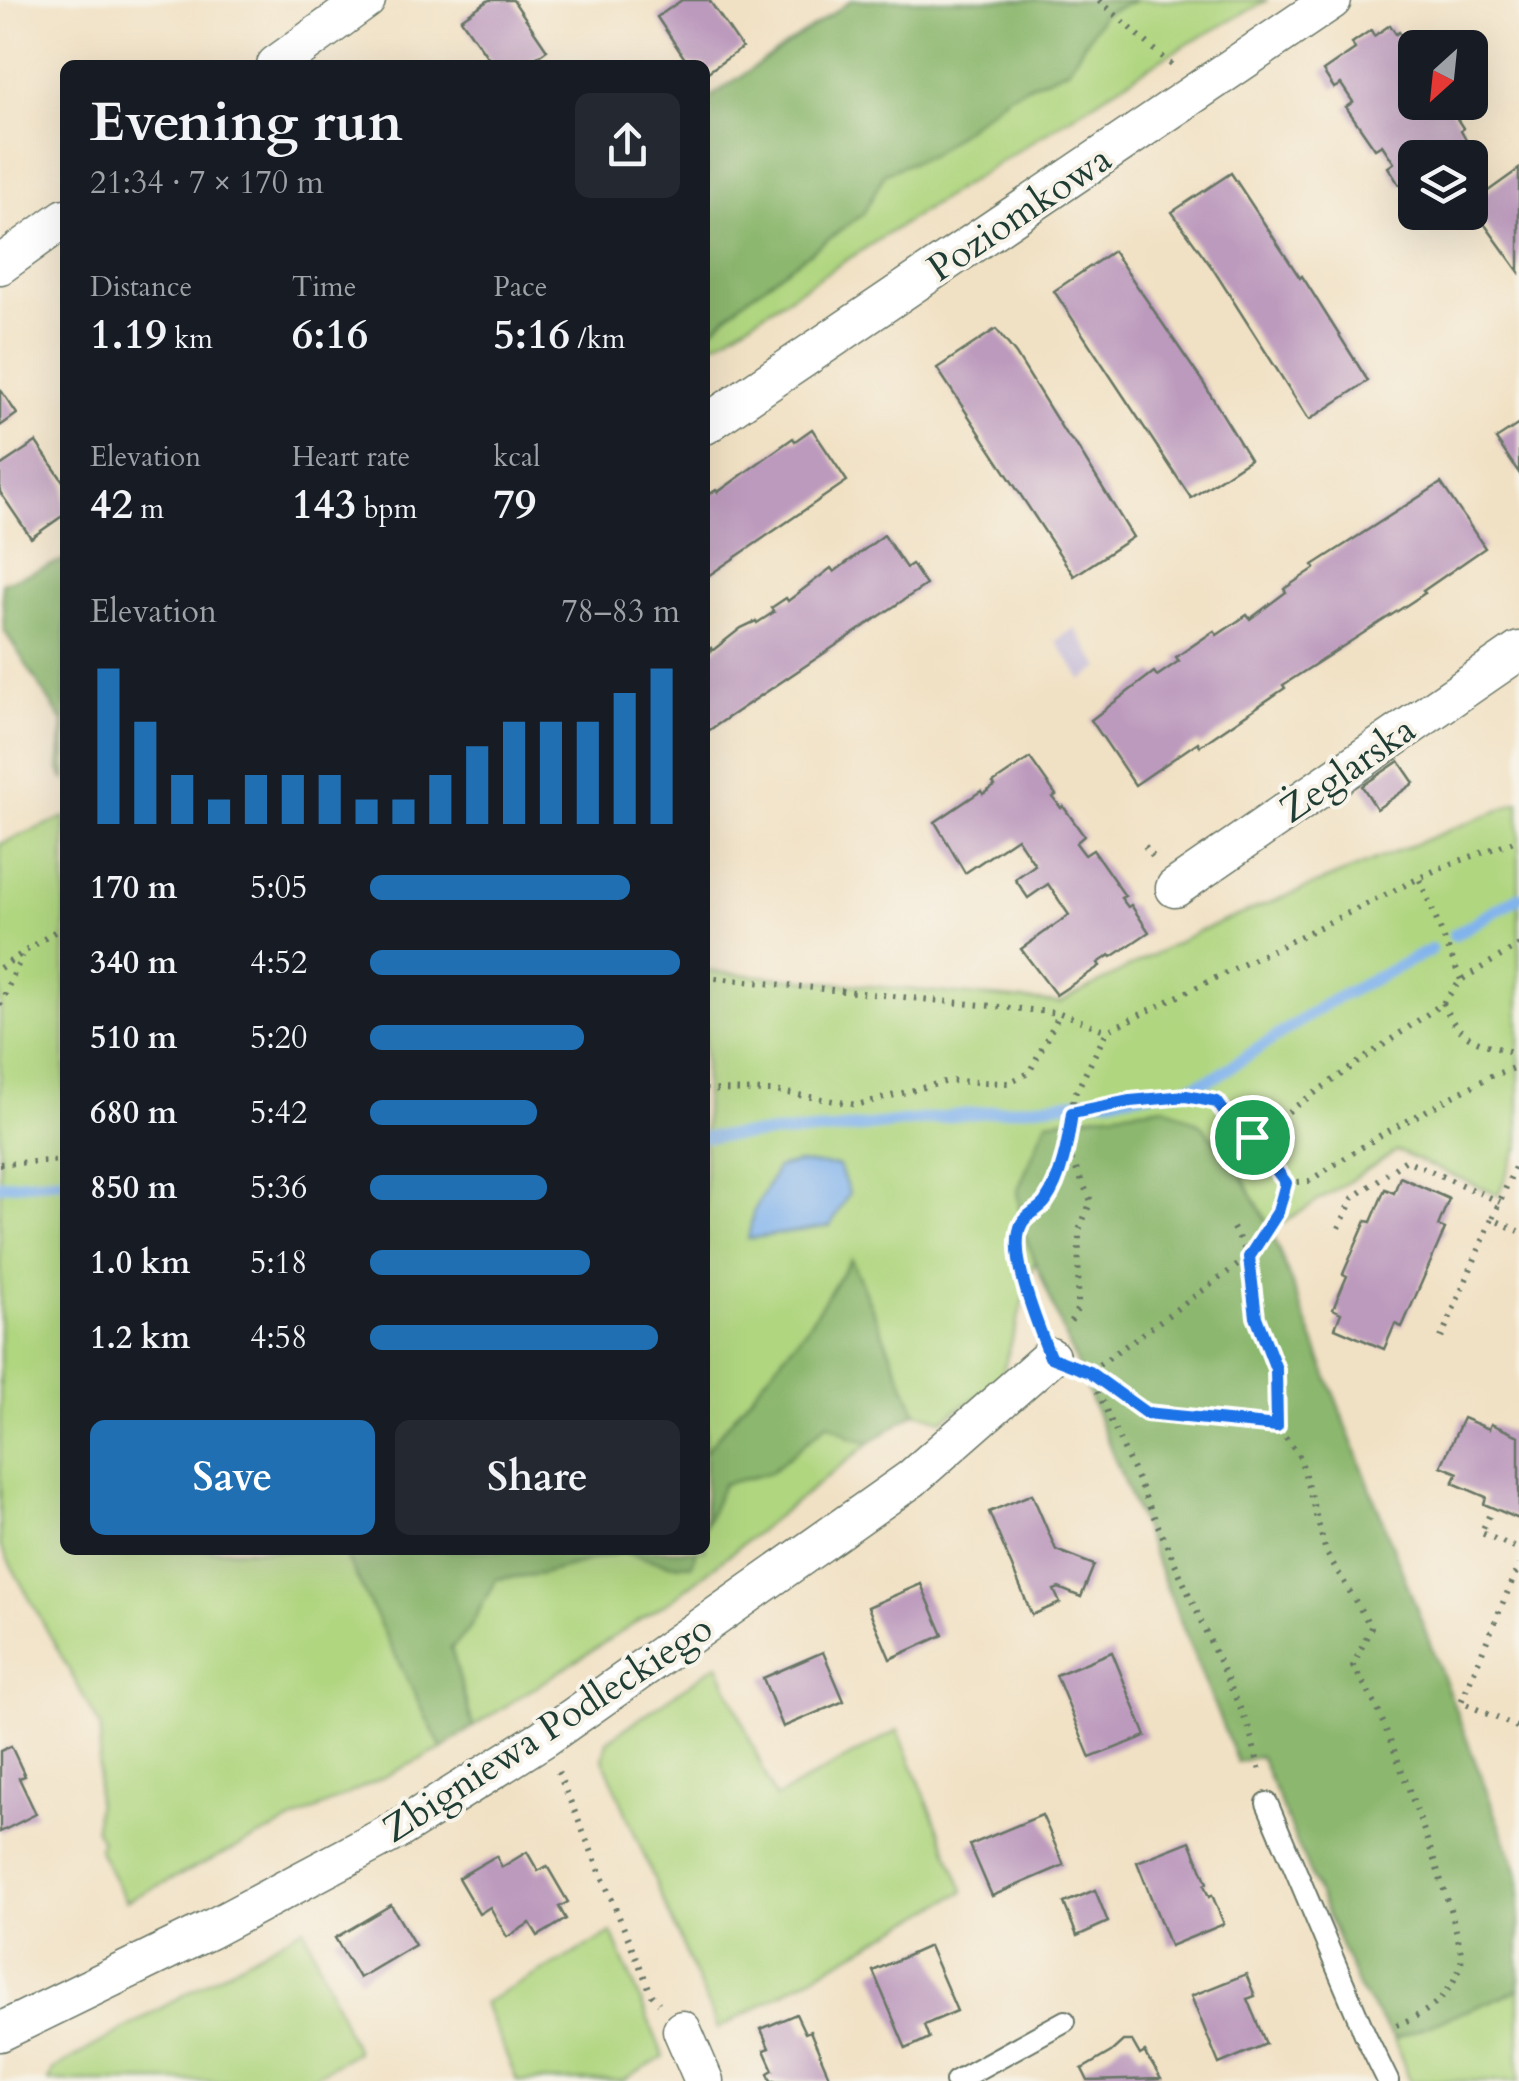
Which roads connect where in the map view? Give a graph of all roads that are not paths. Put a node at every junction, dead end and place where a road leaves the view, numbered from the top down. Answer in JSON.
{"nodes":[{"id":1,"x":366,"y":0,"type":"edge"},
{"id":2,"x":1332,"y":0,"type":"edge"},
{"id":3,"x":283,"y":60,"type":"edge"},
{"id":4,"x":60,"y":222,"type":"edge"},
{"id":5,"x":0,"y":265,"type":"edge"},
{"id":6,"x":710,"y":422,"type":"edge"},
{"id":7,"x":1519,"y":651,"type":"edge"},
{"id":8,"x":1175,"y":888,"type":"dead end"},
{"id":9,"x":1050,"y":1357,"type":"road end"},
{"id":10,"x":1267,"y":1803,"type":"road end"},
{"id":11,"x":1066,"y":2021,"type":"dead end"},
{"id":12,"x":682,"y":2030,"type":"road end"},
{"id":13,"x":0,"y":2032,"type":"edge"},
{"id":14,"x":704,"y":2081,"type":"edge"},
{"id":15,"x":956,"y":2081,"type":"edge"},
{"id":16,"x":1388,"y":2081,"type":"edge"}],
"edges":[{"from":1,"to":3,"type":"street"},
{"from":2,"to":6,"type":"street","name":"Poziomkowa"},
{"from":4,"to":5,"type":"street"},
{"from":7,"to":8,"type":"street","name":"Żeglarska"},
{"from":9,"to":13,"type":"street","name":"Zbigniewa Podleckiego"},
{"from":10,"to":16,"type":"lane"},
{"from":11,"to":15,"type":"lane"},
{"from":12,"to":14,"type":"street"}]}
